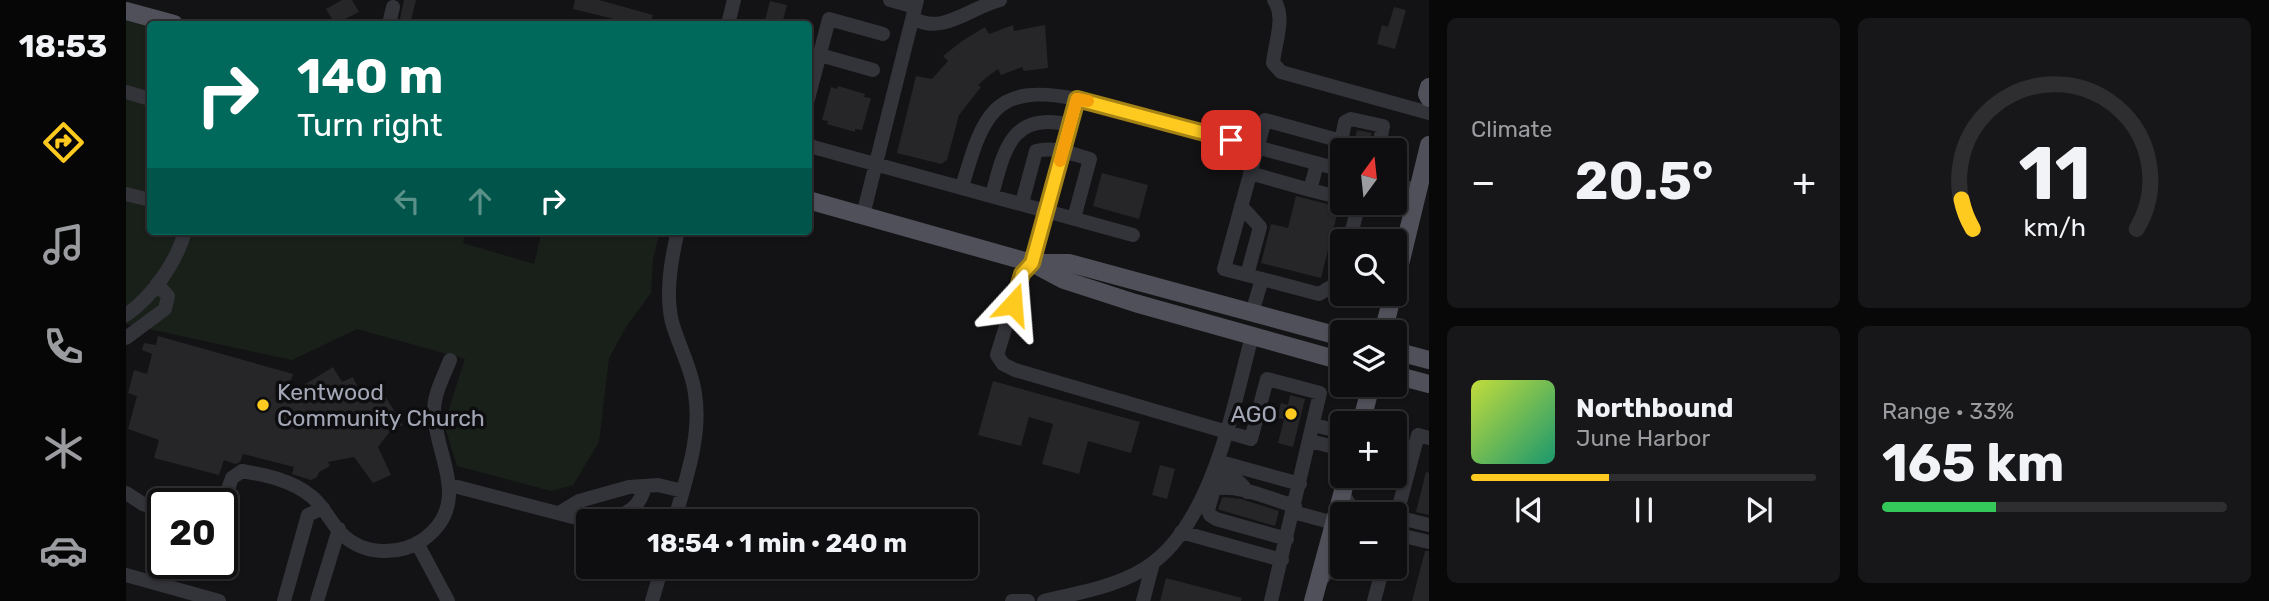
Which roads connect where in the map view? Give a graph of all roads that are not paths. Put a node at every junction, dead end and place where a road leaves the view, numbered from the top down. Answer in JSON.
{"nodes":[{"id":1,"x":890,"y":0,"type":"edge"},
{"id":2,"x":1000,"y":0,"type":"edge"},
{"id":3,"x":1274,"y":0,"type":"edge"},
{"id":4,"x":732,"y":1,"type":"edge"},
{"id":5,"x":393,"y":7,"type":"dead end"},
{"id":6,"x":915,"y":8,"type":"edge"},
{"id":7,"x":126,"y":11,"type":"edge"},
{"id":8,"x":162,"y":21,"type":"edge"},
{"id":9,"x":390,"y":21,"type":"edge"},
{"id":10,"x":729,"y":21,"type":"edge"},
{"id":11,"x":883,"y":34,"type":"dead end"},
{"id":12,"x":820,"y":55,"type":"junction"},
{"id":13,"x":873,"y":70,"type":"dead end"},
{"id":14,"x":812,"y":84,"type":"edge"},
{"id":15,"x":1429,"y":87,"type":"edge"},
{"id":16,"x":126,"y":92,"type":"edge"},
{"id":17,"x":147,"y":98,"type":"edge"},
{"id":18,"x":1429,"y":98,"type":"edge"},
{"id":19,"x":1077,"y":99,"type":"junction"},
{"id":20,"x":1429,"y":113,"type":"edge"},
{"id":21,"x":1070,"y":125,"type":"junction"},
{"id":22,"x":1330,"y":138,"type":"edge"},
{"id":23,"x":1338,"y":138,"type":"edge"},
{"id":24,"x":1380,"y":138,"type":"edge"},
{"id":25,"x":1429,"y":145,"type":"edge"},
{"id":26,"x":812,"y":146,"type":"edge"},
{"id":27,"x":1257,"y":147,"type":"junction"},
{"id":28,"x":1063,"y":151,"type":"junction"},
{"id":29,"x":876,"y":163,"type":"junction"},
{"id":30,"x":1317,"y":163,"type":"junction"},
{"id":31,"x":1330,"y":167,"type":"edge"},
{"id":32,"x":1250,"y":173,"type":"junction"},
{"id":33,"x":962,"y":187,"type":"junction"},
{"id":34,"x":1407,"y":188,"type":"edge"},
{"id":35,"x":1310,"y":190,"type":"junction"},
{"id":36,"x":1418,"y":191,"type":"junction"},
{"id":37,"x":126,"y":194,"type":"edge"},
{"id":38,"x":992,"y":195,"type":"junction"},
{"id":39,"x":1330,"y":195,"type":"edge"},
{"id":40,"x":147,"y":199,"type":"edge"},
{"id":41,"x":812,"y":201,"type":"edge"},
{"id":42,"x":1022,"y":203,"type":"junction"},
{"id":43,"x":1241,"y":206,"type":"junction"},
{"id":44,"x":1046,"y":210,"type":"junction"},
{"id":45,"x":863,"y":215,"type":"junction"},
{"id":46,"x":1074,"y":218,"type":"junction"},
{"id":47,"x":184,"y":235,"type":"edge"},
{"id":48,"x":677,"y":235,"type":"edge"},
{"id":49,"x":1133,"y":235,"type":"dead end"},
{"id":50,"x":1407,"y":236,"type":"edge"},
{"id":51,"x":1032,"y":263,"type":"junction"},
{"id":52,"x":1247,"y":275,"type":"junction"},
{"id":53,"x":1262,"y":279,"type":"junction"},
{"id":54,"x":157,"y":284,"type":"junction"},
{"id":55,"x":1330,"y":287,"type":"edge"},
{"id":56,"x":1212,"y":302,"type":"junction"},
{"id":57,"x":1252,"y":313,"type":"junction"},
{"id":58,"x":126,"y":315,"type":"edge"},
{"id":59,"x":1187,"y":318,"type":"junction"},
{"id":60,"x":1330,"y":334,"type":"edge"},
{"id":61,"x":1252,"y":336,"type":"junction"},
{"id":62,"x":126,"y":338,"type":"edge"},
{"id":63,"x":1407,"y":354,"type":"edge"},
{"id":64,"x":1330,"y":358,"type":"edge"},
{"id":65,"x":450,"y":360,"type":"dead end"},
{"id":66,"x":1429,"y":360,"type":"edge"},
{"id":67,"x":1407,"y":378,"type":"edge"},
{"id":68,"x":1429,"y":384,"type":"edge"},
{"id":69,"x":1314,"y":425,"type":"junction"},
{"id":70,"x":1330,"y":429,"type":"edge"},
{"id":71,"x":1226,"y":432,"type":"junction"},
{"id":72,"x":1429,"y":438,"type":"edge"},
{"id":73,"x":1310,"y":441,"type":"junction"},
{"id":74,"x":1330,"y":446,"type":"edge"},
{"id":75,"x":1217,"y":461,"type":"junction"},
{"id":76,"x":1300,"y":484,"type":"junction"},
{"id":77,"x":450,"y":485,"type":"junction"},
{"id":78,"x":645,"y":487,"type":"junction"},
{"id":79,"x":228,"y":488,"type":"edge"},
{"id":80,"x":682,"y":491,"type":"junction"},
{"id":81,"x":126,"y":493,"type":"edge"},
{"id":82,"x":1400,"y":502,"type":"edge"},
{"id":83,"x":147,"y":506,"type":"edge"},
{"id":84,"x":323,"y":508,"type":"junction"},
{"id":85,"x":631,"y":509,"type":"edge"},
{"id":86,"x":677,"y":509,"type":"edge"},
{"id":87,"x":1294,"y":509,"type":"junction"},
{"id":88,"x":559,"y":513,"type":"junction"},
{"id":89,"x":1210,"y":515,"type":"junction"},
{"id":90,"x":576,"y":518,"type":"edge"},
{"id":91,"x":1407,"y":521,"type":"edge"},
{"id":92,"x":1330,"y":522,"type":"edge"},
{"id":93,"x":1429,"y":526,"type":"edge"},
{"id":94,"x":1183,"y":528,"type":"junction"},
{"id":95,"x":339,"y":529,"type":"junction"},
{"id":96,"x":1407,"y":537,"type":"edge"},
{"id":97,"x":1330,"y":538,"type":"edge"},
{"id":98,"x":1287,"y":539,"type":"junction"},
{"id":99,"x":1429,"y":542,"type":"edge"},
{"id":100,"x":417,"y":543,"type":"junction"},
{"id":101,"x":1282,"y":560,"type":"junction"},
{"id":102,"x":1153,"y":563,"type":"junction"},
{"id":103,"x":1330,"y":573,"type":"edge"},
{"id":104,"x":126,"y":575,"type":"edge"},
{"id":105,"x":658,"y":579,"type":"edge"},
{"id":106,"x":1380,"y":579,"type":"edge"},
{"id":107,"x":1316,"y":592,"type":"edge"},
{"id":108,"x":219,"y":601,"type":"edge"},
{"id":109,"x":284,"y":601,"type":"edge"},
{"id":110,"x":317,"y":601,"type":"edge"},
{"id":111,"x":448,"y":601,"type":"edge"},
{"id":112,"x":652,"y":601,"type":"edge"},
{"id":113,"x":1012,"y":601,"type":"edge"},
{"id":114,"x":1028,"y":601,"type":"edge"},
{"id":115,"x":1044,"y":601,"type":"edge"},
{"id":116,"x":1143,"y":601,"type":"edge"},
{"id":117,"x":1271,"y":601,"type":"edge"},
{"id":118,"x":1374,"y":601,"type":"edge"}],
"edges":[{"from":1,"to":6,"type":"street"},
{"from":2,"to":6,"type":"street"},
{"from":3,"to":20,"type":"street"},
{"from":4,"to":10,"type":"street"},
{"from":5,"to":9,"type":"street"},
{"from":6,"to":29,"type":"street"},
{"from":7,"to":8,"type":"main road"},
{"from":11,"to":12,"type":"street"},
{"from":12,"to":13,"type":"street"},
{"from":12,"to":14,"type":"street"},
{"from":15,"to":18,"type":"main road"},
{"from":16,"to":17,"type":"street"},
{"from":19,"to":21,"type":"street"},
{"from":19,"to":27,"type":"street"},
{"from":19,"to":33,"type":"street"},
{"from":21,"to":28,"type":"street"},
{"from":21,"to":38,"type":"street"},
{"from":22,"to":27,"type":"street"},
{"from":23,"to":24,"type":"street"},
{"from":25,"to":36,"type":"main road"},
{"from":26,"to":29,"type":"street"},
{"from":27,"to":30,"type":"street"},
{"from":27,"to":32,"type":"street"},
{"from":28,"to":42,"type":"street"},
{"from":28,"to":44,"type":"street"},
{"from":28,"to":46,"type":"street"},
{"from":29,"to":33,"type":"street"},
{"from":29,"to":45,"type":"street"},
{"from":30,"to":31,"type":"street"},
{"from":30,"to":35,"type":"street"},
{"from":32,"to":35,"type":"street"},
{"from":32,"to":43,"type":"street"},
{"from":33,"to":38,"type":"street"},
{"from":34,"to":36,"type":"street"},
{"from":35,"to":39,"type":"street"},
{"from":36,"to":50,"type":"main road"},
{"from":37,"to":40,"type":"street"},
{"from":38,"to":42,"type":"street"},
{"from":41,"to":45,"type":"main road"},
{"from":42,"to":44,"type":"street"},
{"from":43,"to":52,"type":"street"},
{"from":43,"to":52,"type":"street"},
{"from":44,"to":46,"type":"street"},
{"from":44,"to":51,"type":"street"},
{"from":45,"to":51,"type":"main road"},
{"from":46,"to":49,"type":"street"},
{"from":47,"to":54,"type":"street"},
{"from":48,"to":80,"type":"street"},
{"from":51,"to":56,"type":"main road"},
{"from":51,"to":59,"type":"main road"},
{"from":51,"to":71,"type":"street"},
{"from":52,"to":53,"type":"street"},
{"from":53,"to":55,"type":"street"},
{"from":53,"to":57,"type":"street"},
{"from":54,"to":58,"type":"street"},
{"from":54,"to":62,"type":"street"},
{"from":56,"to":57,"type":"main road"},
{"from":56,"to":59,"type":"main road"},
{"from":57,"to":60,"type":"main road"},
{"from":59,"to":61,"type":"main road"},
{"from":61,"to":64,"type":"main road"},
{"from":61,"to":71,"type":"street"},
{"from":63,"to":66,"type":"main road"},
{"from":65,"to":77,"type":"street"},
{"from":67,"to":68,"type":"main road"},
{"from":69,"to":70,"type":"street"},
{"from":69,"to":71,"type":"street"},
{"from":69,"to":73,"type":"street"},
{"from":71,"to":75,"type":"street"},
{"from":72,"to":82,"type":"street"},
{"from":73,"to":74,"type":"street"},
{"from":73,"to":76,"type":"street"},
{"from":75,"to":76,"type":"street"},
{"from":75,"to":94,"type":"street"},
{"from":76,"to":87,"type":"street"},
{"from":77,"to":88,"type":"street"},
{"from":77,"to":100,"type":"street"},
{"from":78,"to":80,"type":"street"},
{"from":78,"to":85,"type":"street"},
{"from":78,"to":88,"type":"street"},
{"from":79,"to":84,"type":"street"},
{"from":80,"to":86,"type":"street"},
{"from":81,"to":83,"type":"street"},
{"from":84,"to":95,"type":"street"},
{"from":84,"to":109,"type":"street"},
{"from":87,"to":89,"type":"street"},
{"from":87,"to":92,"type":"street"},
{"from":87,"to":98,"type":"street"},
{"from":88,"to":90,"type":"street"},
{"from":89,"to":94,"type":"street"},
{"from":89,"to":98,"type":"street"},
{"from":91,"to":93,"type":"street"},
{"from":94,"to":101,"type":"street"},
{"from":94,"to":102,"type":"street"},
{"from":95,"to":100,"type":"street"},
{"from":95,"to":110,"type":"street"},
{"from":96,"to":99,"type":"street"},
{"from":97,"to":107,"type":"main road"},
{"from":98,"to":101,"type":"street"},
{"from":100,"to":111,"type":"street"},
{"from":101,"to":117,"type":"street"},
{"from":102,"to":115,"type":"street"},
{"from":102,"to":116,"type":"street"},
{"from":103,"to":107,"type":"street"},
{"from":104,"to":108,"type":"street"},
{"from":105,"to":112,"type":"street"},
{"from":106,"to":118,"type":"street"},
{"from":113,"to":114,"type":"street"}]}
